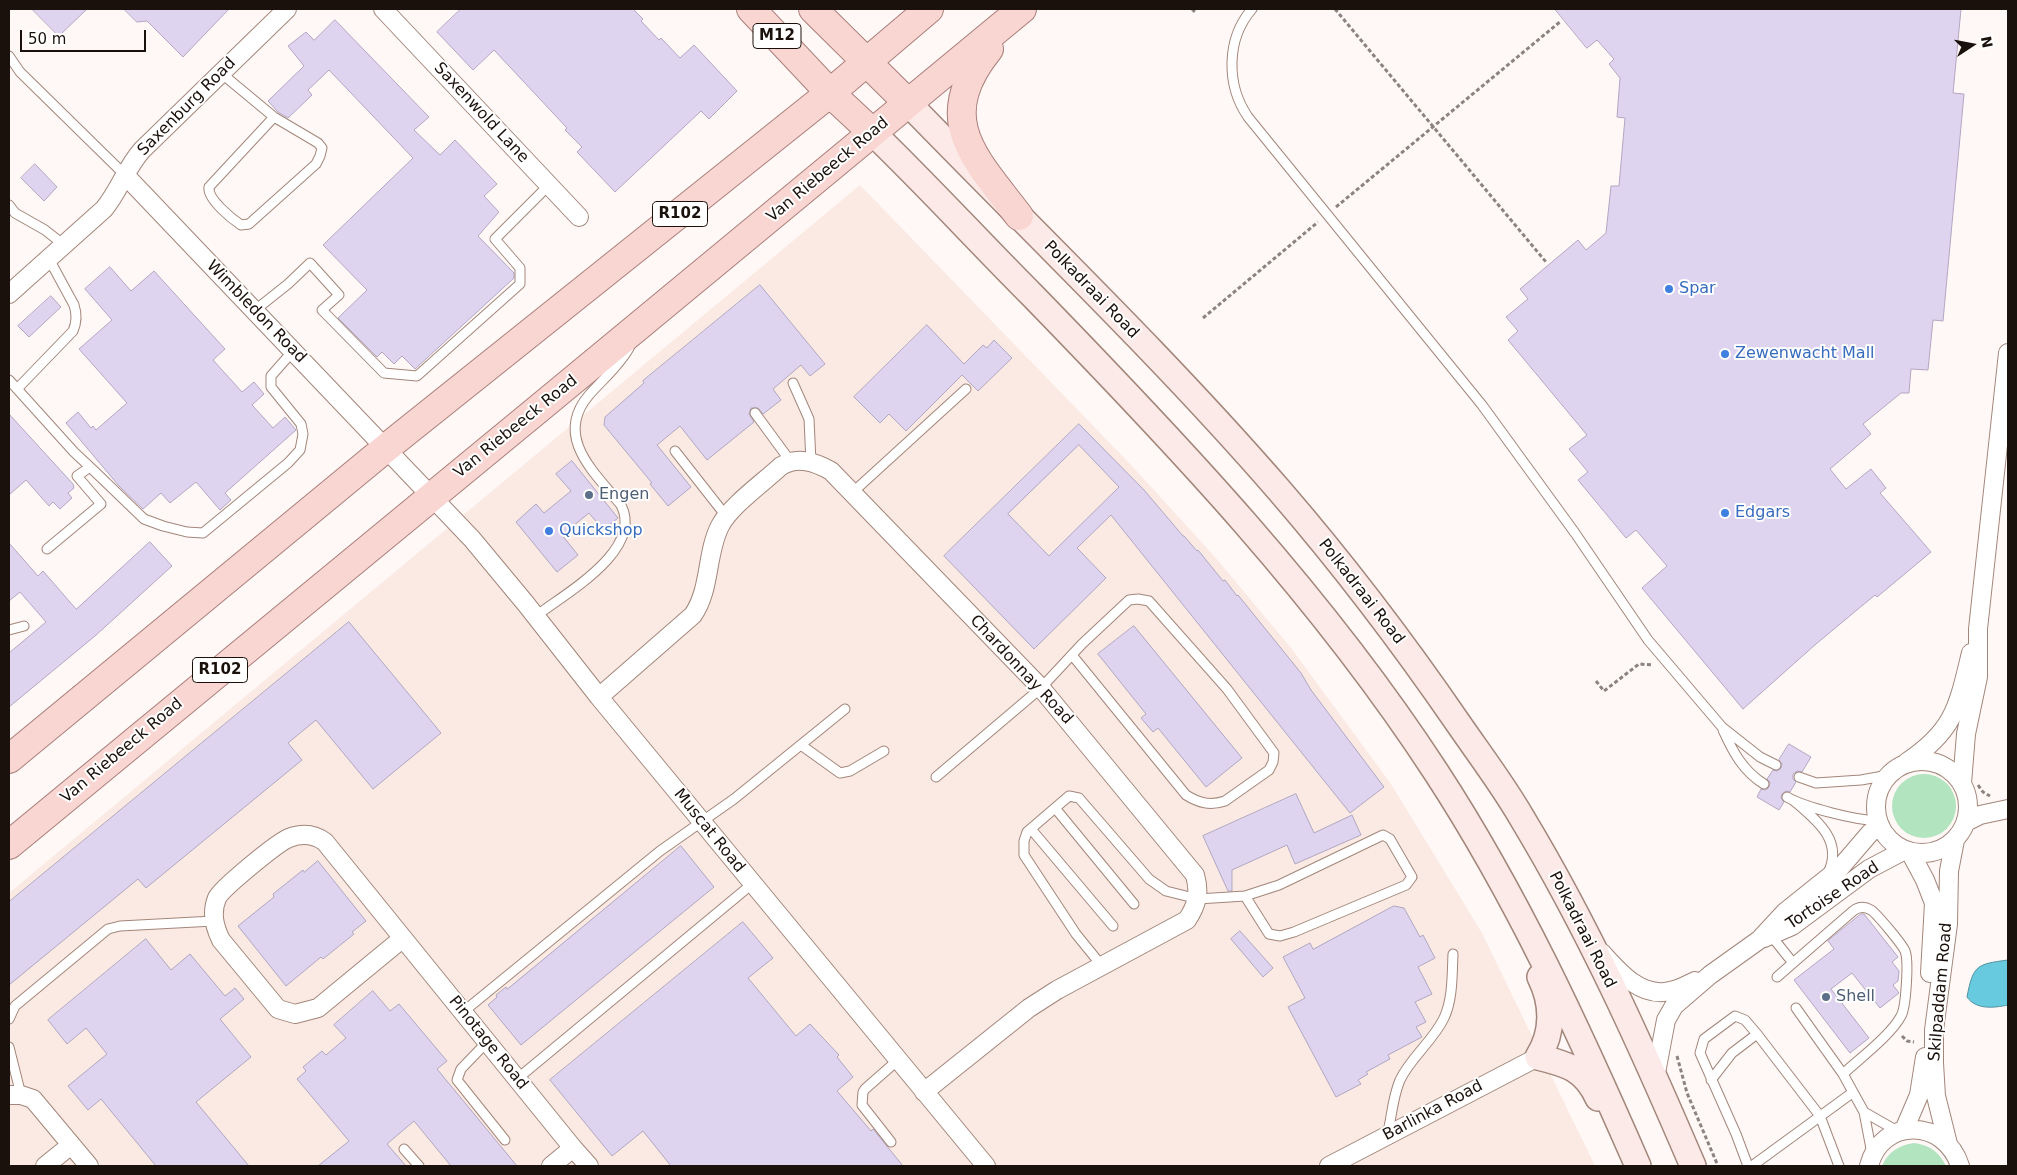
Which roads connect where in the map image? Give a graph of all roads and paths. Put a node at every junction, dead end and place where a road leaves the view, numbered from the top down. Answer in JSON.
{"nodes":[{"id":1,"x":287,"y":9,"type":"edge"},
{"id":2,"x":383,"y":9,"type":"edge"},
{"id":3,"x":751,"y":9,"type":"edge"},
{"id":4,"x":813,"y":9,"type":"edge"},
{"id":5,"x":929,"y":9,"type":"edge"},
{"id":6,"x":1252,"y":9,"type":"edge"},
{"id":7,"x":1336,"y":9,"type":"edge"},
{"id":8,"x":1021,"y":10,"type":"edge"},
{"id":9,"x":1561,"y":21,"type":"dead end"},
{"id":10,"x":9,"y":56,"type":"edge"},
{"id":11,"x":867,"y":62,"type":"junction"},
{"id":12,"x":221,"y":73,"type":"junction"},
{"id":13,"x":830,"y":93,"type":"junction"},
{"id":14,"x":908,"y":103,"type":"junction"},
{"id":15,"x":274,"y":116,"type":"junction"},
{"id":16,"x":1433,"y":127,"type":"junction"},
{"id":17,"x":872,"y":132,"type":"junction"},
{"id":18,"x":125,"y":175,"type":"junction"},
{"id":19,"x":549,"y":185,"type":"junction"},
{"id":20,"x":9,"y":205,"type":"edge"},
{"id":21,"x":1327,"y":215,"type":"junction"},
{"id":22,"x":1019,"y":216,"type":"junction"},
{"id":23,"x":579,"y":217,"type":"dead end"},
{"id":24,"x":64,"y":245,"type":"junction"},
{"id":25,"x":49,"y":259,"type":"junction"},
{"id":26,"x":1546,"y":262,"type":"dead end"},
{"id":27,"x":9,"y":293,"type":"edge"},
{"id":28,"x":254,"y":311,"type":"junction"},
{"id":29,"x":1203,"y":318,"type":"dead end"},
{"id":30,"x":638,"y":327,"type":"junction"},
{"id":31,"x":293,"y":351,"type":"junction"},
{"id":32,"x":2008,"y":353,"type":"edge"},
{"id":33,"x":9,"y":380,"type":"edge"},
{"id":34,"x":793,"y":383,"type":"dead end"},
{"id":35,"x":17,"y":389,"type":"junction"},
{"id":36,"x":966,"y":389,"type":"dead end"},
{"id":37,"x":755,"y":413,"type":"dead end"},
{"id":38,"x":386,"y":448,"type":"junction"},
{"id":39,"x":674,"y":451,"type":"dead end"},
{"id":40,"x":790,"y":462,"type":"junction"},
{"id":41,"x":811,"y":462,"type":"junction"},
{"id":42,"x":90,"y":466,"type":"junction"},
{"id":43,"x":852,"y":493,"type":"junction"},
{"id":44,"x":432,"y":496,"type":"junction"},
{"id":45,"x":726,"y":516,"type":"junction"},
{"id":46,"x":47,"y":549,"type":"dead end"},
{"id":47,"x":536,"y":616,"type":"junction"},
{"id":48,"x":24,"y":626,"type":"dead end"},
{"id":49,"x":1978,"y":629,"type":"junction"},
{"id":50,"x":9,"y":630,"type":"edge"},
{"id":51,"x":1072,"y":655,"type":"junction"},
{"id":52,"x":1657,"y":669,"type":"dead end"},
{"id":53,"x":1596,"y":681,"type":"dead end"},
{"id":54,"x":1041,"y":688,"type":"junction"},
{"id":55,"x":599,"y":697,"type":"junction"},
{"id":56,"x":845,"y":709,"type":"dead end"},
{"id":57,"x":1722,"y":728,"type":"junction"},
{"id":58,"x":801,"y":745,"type":"junction"},
{"id":59,"x":884,"y":750,"type":"dead end"},
{"id":60,"x":9,"y":759,"type":"edge"},
{"id":61,"x":1905,"y":764,"type":"junction"},
{"id":62,"x":1776,"y":765,"type":"dead end"},
{"id":63,"x":1889,"y":775,"type":"junction"},
{"id":64,"x":936,"y":777,"type":"dead end"},
{"id":65,"x":1799,"y":777,"type":"dead end"},
{"id":66,"x":1764,"y":784,"type":"dead end"},
{"id":67,"x":1964,"y":788,"type":"junction"},
{"id":68,"x":2008,"y":804,"type":"edge"},
{"id":69,"x":1055,"y":808,"type":"junction"},
{"id":70,"x":2008,"y":810,"type":"edge"},
{"id":71,"x":702,"y":822,"type":"junction"},
{"id":72,"x":1966,"y":822,"type":"junction"},
{"id":73,"x":1879,"y":823,"type":"junction"},
{"id":74,"x":1031,"y":829,"type":"junction"},
{"id":75,"x":1955,"y":840,"type":"junction"},
{"id":76,"x":9,"y":845,"type":"edge"},
{"id":77,"x":1908,"y":851,"type":"junction"},
{"id":78,"x":1487,"y":856,"type":"junction"},
{"id":79,"x":1825,"y":880,"type":"junction"},
{"id":80,"x":752,"y":884,"type":"junction"},
{"id":81,"x":1245,"y":896,"type":"junction"},
{"id":82,"x":1198,"y":899,"type":"junction"},
{"id":83,"x":1134,"y":904,"type":"dead end"},
{"id":84,"x":214,"y":921,"type":"junction"},
{"id":85,"x":1113,"y":926,"type":"dead end"},
{"id":86,"x":1585,"y":931,"type":"junction"},
{"id":87,"x":1766,"y":935,"type":"junction"},
{"id":88,"x":403,"y":938,"type":"junction"},
{"id":89,"x":1453,"y":954,"type":"dead end"},
{"id":90,"x":1793,"y":963,"type":"junction"},
{"id":91,"x":1102,"y":966,"type":"junction"},
{"id":92,"x":1710,"y":975,"type":"junction"},
{"id":93,"x":1777,"y":977,"type":"dead end"},
{"id":94,"x":1796,"y":1008,"type":"dead end"},
{"id":95,"x":463,"y":1012,"type":"junction"},
{"id":96,"x":9,"y":1019,"type":"edge"},
{"id":97,"x":1899,"y":1031,"type":"dead end"},
{"id":98,"x":1757,"y":1034,"type":"junction"},
{"id":99,"x":487,"y":1042,"type":"junction"},
{"id":100,"x":1914,"y":1042,"type":"dead end"},
{"id":101,"x":9,"y":1047,"type":"edge"},
{"id":102,"x":1538,"y":1057,"type":"junction"},
{"id":103,"x":898,"y":1060,"type":"junction"},
{"id":104,"x":1843,"y":1074,"type":"junction"},
{"id":105,"x":1655,"y":1078,"type":"junction"},
{"id":106,"x":517,"y":1079,"type":"junction"},
{"id":107,"x":1711,"y":1080,"type":"junction"},
{"id":108,"x":924,"y":1092,"type":"junction"},
{"id":109,"x":1852,"y":1092,"type":"junction"},
{"id":110,"x":15,"y":1095,"type":"edge"},
{"id":111,"x":1864,"y":1112,"type":"junction"},
{"id":112,"x":1820,"y":1116,"type":"junction"},
{"id":113,"x":1902,"y":1131,"type":"junction"},
{"id":114,"x":1387,"y":1136,"type":"junction"},
{"id":115,"x":505,"y":1140,"type":"dead end"},
{"id":116,"x":891,"y":1142,"type":"dead end"},
{"id":117,"x":1948,"y":1144,"type":"junction"},
{"id":118,"x":71,"y":1145,"type":"junction"},
{"id":119,"x":572,"y":1148,"type":"junction"},
{"id":120,"x":404,"y":1149,"type":"dead end"},
{"id":121,"x":1870,"y":1161,"type":"edge"},
{"id":122,"x":45,"y":1166,"type":"edge"},
{"id":123,"x":89,"y":1166,"type":"edge"},
{"id":124,"x":419,"y":1166,"type":"edge"},
{"id":125,"x":551,"y":1166,"type":"edge"},
{"id":126,"x":589,"y":1166,"type":"edge"},
{"id":127,"x":986,"y":1166,"type":"edge"},
{"id":128,"x":1328,"y":1166,"type":"edge"},
{"id":129,"x":1629,"y":1166,"type":"edge"},
{"id":130,"x":1638,"y":1166,"type":"edge"},
{"id":131,"x":1693,"y":1166,"type":"edge"},
{"id":132,"x":1750,"y":1166,"type":"edge"},
{"id":133,"x":1839,"y":1166,"type":"edge"},
{"id":134,"x":1960,"y":1166,"type":"edge"}],
"edges":[{"from":1,"to":12,"type":"street","name":"Saxenburg Road"},
{"from":2,"to":19,"type":"street","name":"Saxenwold Lane"},
{"from":3,"to":13,"type":"main road","number":"M12"},
{"from":4,"to":11,"type":"main road","number":"M12"},
{"from":5,"to":11,"type":"main road","number":"R102"},
{"from":6,"to":21,"type":"lane"},
{"from":7,"to":16,"type":"path"},
{"from":8,"to":14,"type":"main road","name":"Van Riebeeck Road","number":"R102"},
{"from":8,"to":22,"type":"main road"},
{"from":9,"to":16,"type":"path"},
{"from":10,"to":18,"type":"lane"},
{"from":11,"to":13,"type":"main road","number":"R102"},
{"from":11,"to":14,"type":"main road","number":"M12"},
{"from":12,"to":15,"type":"lane"},
{"from":12,"to":18,"type":"street","name":"Saxenburg Road"},
{"from":13,"to":17,"type":"main road","number":"M12"},
{"from":13,"to":38,"type":"main road","number":"R102"},
{"from":14,"to":17,"type":"main road","name":"Van Riebeeck Road","number":"R102"},
{"from":14,"to":22,"type":"main road","name":"Polkadraai Road","number":"M12"},
{"from":15,"to":15,"type":"lane"},
{"from":16,"to":21,"type":"path"},
{"from":16,"to":26,"type":"path"},
{"from":17,"to":30,"type":"main road","name":"Van Riebeeck Road","number":"R102"},
{"from":17,"to":78,"type":"main road","number":"M12"},
{"from":18,"to":24,"type":"street","name":"Saxenburg Road"},
{"from":18,"to":28,"type":"street","name":"Wimbledon Road"},
{"from":19,"to":23,"type":"street","name":"Saxenwold Lane"},
{"from":19,"to":28,"type":"lane"},
{"from":20,"to":24,"type":"lane"},
{"from":21,"to":29,"type":"path"},
{"from":21,"to":57,"type":"lane"},
{"from":22,"to":86,"type":"main road","name":"Polkadraai Road","number":"M12"},
{"from":24,"to":25,"type":"street","name":"Saxenburg Road"},
{"from":25,"to":27,"type":"street","name":"Saxenburg Road"},
{"from":25,"to":35,"type":"lane"},
{"from":28,"to":31,"type":"street","name":"Wimbledon Road"},
{"from":30,"to":44,"type":"main road","name":"Van Riebeeck Road","number":"R102"},
{"from":30,"to":47,"type":"lane"},
{"from":31,"to":38,"type":"street","name":"Wimbledon Road"},
{"from":31,"to":42,"type":"lane"},
{"from":32,"to":49,"type":"street"},
{"from":33,"to":35,"type":"lane"},
{"from":34,"to":41,"type":"lane"},
{"from":35,"to":42,"type":"lane"},
{"from":36,"to":43,"type":"lane"},
{"from":37,"to":40,"type":"lane"},
{"from":38,"to":44,"type":"street","name":"Wimbledon Road"},
{"from":38,"to":60,"type":"main road","number":"R102"},
{"from":39,"to":45,"type":"lane"},
{"from":40,"to":41,"type":"street","name":"Chardonnay Road"},
{"from":40,"to":45,"type":"street"},
{"from":41,"to":43,"type":"street","name":"Chardonnay Road"},
{"from":42,"to":46,"type":"lane"},
{"from":43,"to":54,"type":"street","name":"Chardonnay Road"},
{"from":44,"to":47,"type":"street","name":"Muscat Road"},
{"from":44,"to":76,"type":"main road","name":"Van Riebeeck Road","number":"R102"},
{"from":45,"to":55,"type":"street"},
{"from":47,"to":55,"type":"street","name":"Muscat Road"},
{"from":48,"to":50,"type":"lane"},
{"from":49,"to":61,"type":"street"},
{"from":49,"to":67,"type":"street"},
{"from":51,"to":51,"type":"lane"},
{"from":51,"to":54,"type":"lane"},
{"from":52,"to":53,"type":"path"},
{"from":54,"to":64,"type":"lane"},
{"from":54,"to":82,"type":"street","name":"Chardonnay Road"},
{"from":55,"to":71,"type":"street","name":"Muscat Road"},
{"from":56,"to":58,"type":"lane"},
{"from":57,"to":62,"type":"lane"},
{"from":57,"to":66,"type":"lane"},
{"from":58,"to":59,"type":"lane"},
{"from":58,"to":71,"type":"lane"},
{"from":61,"to":63,"type":"street"},
{"from":61,"to":67,"type":"street"},
{"from":63,"to":65,"type":"lane"},
{"from":63,"to":73,"type":"street"},
{"from":67,"to":68,"type":"street"},
{"from":67,"to":72,"type":"street"},
{"from":69,"to":74,"type":"lane"},
{"from":69,"to":82,"type":"lane"},
{"from":69,"to":83,"type":"lane"},
{"from":70,"to":72,"type":"street"},
{"from":71,"to":80,"type":"street","name":"Muscat Road"},
{"from":71,"to":95,"type":"lane"},
{"from":72,"to":75,"type":"street"},
{"from":73,"to":77,"type":"street"},
{"from":73,"to":79,"type":"street","name":"Tortoise Road"},
{"from":73,"to":79,"type":"lane"},
{"from":74,"to":85,"type":"lane"},
{"from":74,"to":91,"type":"lane"},
{"from":75,"to":77,"type":"street"},
{"from":75,"to":117,"type":"street","name":"Skilpaddam Road"},
{"from":77,"to":87,"type":"street","name":"Tortoise Road"},
{"from":77,"to":113,"type":"street","name":"Skilpaddam Road"},
{"from":78,"to":102,"type":"main road"},
{"from":78,"to":130,"type":"main road","number":"M12"},
{"from":79,"to":87,"type":"street","name":"Tortoise Road"},
{"from":80,"to":103,"type":"street","name":"Muscat Road"},
{"from":80,"to":106,"type":"lane"},
{"from":81,"to":81,"type":"lane"},
{"from":81,"to":82,"type":"lane"},
{"from":82,"to":91,"type":"street"},
{"from":84,"to":88,"type":"street"},
{"from":84,"to":88,"type":"street","name":"Pinotage Road"},
{"from":84,"to":96,"type":"lane"},
{"from":86,"to":92,"type":"street","name":"Tortoise Road"},
{"from":86,"to":105,"type":"main road","name":"Polkadraai Road","number":"M12"},
{"from":87,"to":90,"type":"lane"},
{"from":87,"to":92,"type":"street","name":"Tortoise Road"},
{"from":88,"to":95,"type":"street","name":"Pinotage Road"},
{"from":89,"to":114,"type":"lane"},
{"from":90,"to":93,"type":"lane"},
{"from":90,"to":104,"type":"lane"},
{"from":91,"to":108,"type":"street"},
{"from":92,"to":105,"type":"street","name":"Tortoise Road"},
{"from":94,"to":104,"type":"lane"},
{"from":95,"to":99,"type":"street","name":"Pinotage Road"},
{"from":97,"to":100,"type":"path"},
{"from":98,"to":107,"type":"lane"},
{"from":98,"to":107,"type":"lane"},
{"from":98,"to":112,"type":"lane"},
{"from":99,"to":106,"type":"street","name":"Pinotage Road"},
{"from":99,"to":115,"type":"lane"},
{"from":101,"to":110,"type":"lane"},
{"from":102,"to":114,"type":"street","name":"Barlinka Road"},
{"from":102,"to":129,"type":"main road"},
{"from":103,"to":108,"type":"street","name":"Muscat Road"},
{"from":103,"to":116,"type":"lane"},
{"from":104,"to":109,"type":"lane"},
{"from":105,"to":131,"type":"main road","name":"Polkadraai Road","number":"M12"},
{"from":106,"to":119,"type":"street","name":"Pinotage Road"},
{"from":107,"to":132,"type":"lane"},
{"from":108,"to":127,"type":"street","name":"Muscat Road"},
{"from":109,"to":111,"type":"lane"},
{"from":109,"to":112,"type":"lane"},
{"from":110,"to":118,"type":"street"},
{"from":111,"to":113,"type":"lane"},
{"from":111,"to":121,"type":"lane"},
{"from":112,"to":132,"type":"lane"},
{"from":112,"to":133,"type":"lane"},
{"from":113,"to":117,"type":"street"},
{"from":113,"to":121,"type":"street"},
{"from":114,"to":128,"type":"street","name":"Barlinka Road"},
{"from":117,"to":134,"type":"street"},
{"from":118,"to":122,"type":"street"},
{"from":118,"to":123,"type":"street"},
{"from":119,"to":125,"type":"street"},
{"from":119,"to":126,"type":"street","name":"Pinotage Road"},
{"from":120,"to":124,"type":"lane"}]}
